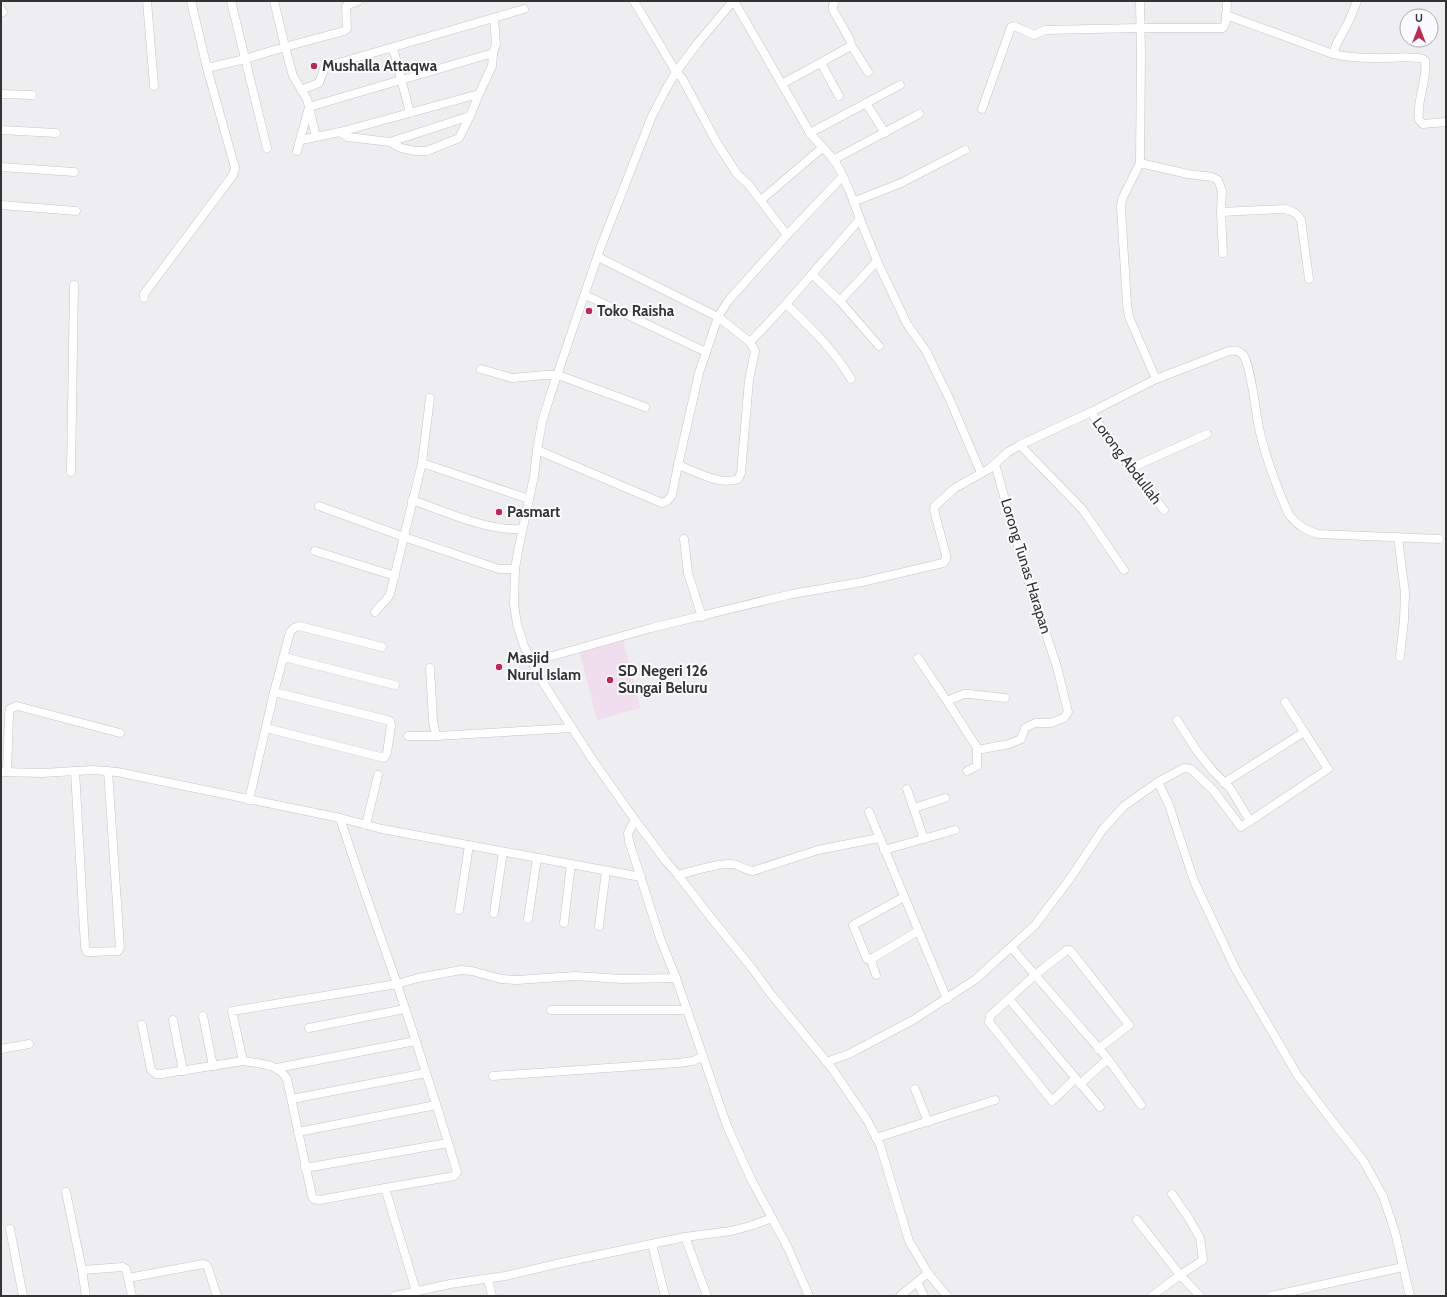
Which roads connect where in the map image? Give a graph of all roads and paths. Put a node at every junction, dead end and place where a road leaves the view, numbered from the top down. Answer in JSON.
{"nodes":[{"id":1,"x":147,"y":1,"type":"edge"},
{"id":2,"x":191,"y":1,"type":"edge"},
{"id":3,"x":230,"y":1,"type":"edge"},
{"id":4,"x":274,"y":1,"type":"edge"},
{"id":5,"x":358,"y":1,"type":"edge"},
{"id":6,"x":634,"y":1,"type":"edge"},
{"id":7,"x":734,"y":1,"type":"edge"},
{"id":8,"x":1140,"y":1,"type":"edge"},
{"id":9,"x":1227,"y":1,"type":"edge"},
{"id":10,"x":1357,"y":1,"type":"edge"},
{"id":11,"x":834,"y":4,"type":"dead end"},
{"id":12,"x":524,"y":9,"type":"dead end"},
{"id":13,"x":1226,"y":15,"type":"junction"},
{"id":14,"x":494,"y":18,"type":"junction"},
{"id":15,"x":1140,"y":28,"type":"junction"},
{"id":16,"x":851,"y":44,"type":"junction"},
{"id":17,"x":285,"y":47,"type":"junction"},
{"id":18,"x":393,"y":48,"type":"junction"},
{"id":19,"x":493,"y":53,"type":"junction"},
{"id":20,"x":1333,"y":54,"type":"junction"},
{"id":21,"x":245,"y":59,"type":"junction"},
{"id":22,"x":821,"y":63,"type":"junction"},
{"id":23,"x":207,"y":68,"type":"junction"},
{"id":24,"x":676,"y":72,"type":"junction"},
{"id":25,"x":868,"y":72,"type":"dead end"},
{"id":26,"x":401,"y":80,"type":"junction"},
{"id":27,"x":782,"y":84,"type":"junction"},
{"id":28,"x":900,"y":85,"type":"dead end"},
{"id":29,"x":154,"y":86,"type":"dead end"},
{"id":30,"x":301,"y":90,"type":"junction"},
{"id":31,"x":1,"y":94,"type":"edge"},
{"id":32,"x":479,"y":94,"type":"junction"},
{"id":33,"x":32,"y":95,"type":"dead end"},
{"id":34,"x":839,"y":96,"type":"dead end"},
{"id":35,"x":866,"y":103,"type":"junction"},
{"id":36,"x":309,"y":106,"type":"junction"},
{"id":37,"x":982,"y":110,"type":"dead end"},
{"id":38,"x":410,"y":113,"type":"junction"},
{"id":39,"x":919,"y":114,"type":"dead end"},
{"id":40,"x":470,"y":116,"type":"junction"},
{"id":41,"x":1446,"y":122,"type":"edge"},
{"id":42,"x":1,"y":130,"type":"edge"},
{"id":43,"x":340,"y":132,"type":"junction"},
{"id":44,"x":56,"y":133,"type":"dead end"},
{"id":45,"x":810,"y":133,"type":"junction"},
{"id":46,"x":885,"y":133,"type":"junction"},
{"id":47,"x":316,"y":137,"type":"junction"},
{"id":48,"x":301,"y":140,"type":"junction"},
{"id":49,"x":390,"y":142,"type":"junction"},
{"id":50,"x":267,"y":148,"type":"dead end"},
{"id":51,"x":822,"y":148,"type":"junction"},
{"id":52,"x":965,"y":150,"type":"dead end"},
{"id":53,"x":297,"y":152,"type":"dead end"},
{"id":54,"x":834,"y":160,"type":"junction"},
{"id":55,"x":1140,"y":163,"type":"junction"},
{"id":56,"x":1,"y":167,"type":"edge"},
{"id":57,"x":74,"y":172,"type":"dead end"},
{"id":58,"x":842,"y":177,"type":"junction"},
{"id":59,"x":761,"y":200,"type":"junction"},
{"id":60,"x":853,"y":202,"type":"junction"},
{"id":61,"x":1,"y":205,"type":"edge"},
{"id":62,"x":76,"y":211,"type":"dead end"},
{"id":63,"x":1222,"y":212,"type":"junction"},
{"id":64,"x":860,"y":219,"type":"junction"},
{"id":65,"x":787,"y":235,"type":"junction"},
{"id":66,"x":1223,"y":253,"type":"dead end"},
{"id":67,"x":598,"y":257,"type":"junction"},
{"id":68,"x":877,"y":261,"type":"junction"},
{"id":69,"x":812,"y":274,"type":"junction"},
{"id":70,"x":1309,"y":279,"type":"dead end"},
{"id":71,"x":74,"y":285,"type":"dead end"},
{"id":72,"x":585,"y":295,"type":"junction"},
{"id":73,"x":144,"y":298,"type":"dead end"},
{"id":74,"x":840,"y":301,"type":"junction"},
{"id":75,"x":786,"y":304,"type":"junction"},
{"id":76,"x":718,"y":317,"type":"junction"},
{"id":77,"x":750,"y":342,"type":"junction"},
{"id":78,"x":880,"y":346,"type":"dead end"},
{"id":79,"x":706,"y":352,"type":"junction"},
{"id":80,"x":481,"y":369,"type":"dead end"},
{"id":81,"x":558,"y":375,"type":"junction"},
{"id":82,"x":851,"y":379,"type":"dead end"},
{"id":83,"x":1156,"y":379,"type":"junction"},
{"id":84,"x":430,"y":398,"type":"dead end"},
{"id":85,"x":645,"y":407,"type":"dead end"},
{"id":86,"x":1091,"y":412,"type":"junction"},
{"id":87,"x":1207,"y":434,"type":"dead end"},
{"id":88,"x":1020,"y":445,"type":"junction"},
{"id":89,"x":537,"y":450,"type":"junction"},
{"id":90,"x":422,"y":463,"type":"junction"},
{"id":91,"x":995,"y":464,"type":"junction"},
{"id":92,"x":678,"y":465,"type":"junction"},
{"id":93,"x":1131,"y":468,"type":"junction"},
{"id":94,"x":71,"y":472,"type":"dead end"},
{"id":95,"x":981,"y":473,"type":"junction"},
{"id":96,"x":530,"y":499,"type":"junction"},
{"id":97,"x":412,"y":500,"type":"junction"},
{"id":98,"x":319,"y":506,"type":"dead end"},
{"id":99,"x":1164,"y":510,"type":"dead end"},
{"id":100,"x":522,"y":529,"type":"junction"},
{"id":101,"x":404,"y":537,"type":"junction"},
{"id":102,"x":1398,"y":537,"type":"junction"},
{"id":103,"x":684,"y":539,"type":"dead end"},
{"id":104,"x":1439,"y":539,"type":"dead end"},
{"id":105,"x":315,"y":551,"type":"dead end"},
{"id":106,"x":515,"y":569,"type":"junction"},
{"id":107,"x":1124,"y":570,"type":"dead end"},
{"id":108,"x":395,"y":576,"type":"junction"},
{"id":109,"x":375,"y":612,"type":"dead end"},
{"id":110,"x":702,"y":617,"type":"junction"},
{"id":111,"x":382,"y":647,"type":"dead end"},
{"id":112,"x":284,"y":657,"type":"junction"},
{"id":113,"x":1400,"y":657,"type":"dead end"},
{"id":114,"x":918,"y":658,"type":"dead end"},
{"id":115,"x":531,"y":662,"type":"junction"},
{"id":116,"x":430,"y":668,"type":"dead end"},
{"id":117,"x":395,"y":685,"type":"dead end"},
{"id":118,"x":274,"y":692,"type":"junction"},
{"id":119,"x":1005,"y":698,"type":"dead end"},
{"id":120,"x":948,"y":701,"type":"junction"},
{"id":121,"x":1285,"y":702,"type":"dead end"},
{"id":122,"x":1177,"y":720,"type":"dead end"},
{"id":123,"x":266,"y":728,"type":"junction"},
{"id":124,"x":572,"y":728,"type":"junction"},
{"id":125,"x":1304,"y":732,"type":"junction"},
{"id":126,"x":120,"y":734,"type":"dead end"},
{"id":127,"x":408,"y":736,"type":"dead end"},
{"id":128,"x":436,"y":736,"type":"junction"},
{"id":129,"x":977,"y":750,"type":"junction"},
{"id":130,"x":75,"y":771,"type":"junction"},
{"id":131,"x":108,"y":771,"type":"junction"},
{"id":132,"x":967,"y":771,"type":"dead end"},
{"id":133,"x":4,"y":772,"type":"edge"},
{"id":134,"x":378,"y":775,"type":"dead end"},
{"id":135,"x":1158,"y":782,"type":"junction"},
{"id":136,"x":1224,"y":783,"type":"junction"},
{"id":137,"x":907,"y":788,"type":"dead end"},
{"id":138,"x":945,"y":798,"type":"dead end"},
{"id":139,"x":249,"y":800,"type":"junction"},
{"id":140,"x":914,"y":808,"type":"junction"},
{"id":141,"x":869,"y":812,"type":"dead end"},
{"id":142,"x":340,"y":818,"type":"junction"},
{"id":143,"x":635,"y":820,"type":"junction"},
{"id":144,"x":1250,"y":821,"type":"junction"},
{"id":145,"x":366,"y":825,"type":"junction"},
{"id":146,"x":955,"y":830,"type":"dead end"},
{"id":147,"x":879,"y":838,"type":"junction"},
{"id":148,"x":924,"y":839,"type":"junction"},
{"id":149,"x":468,"y":845,"type":"junction"},
{"id":150,"x":884,"y":850,"type":"junction"},
{"id":151,"x":503,"y":852,"type":"junction"},
{"id":152,"x":537,"y":858,"type":"junction"},
{"id":153,"x":571,"y":864,"type":"junction"},
{"id":154,"x":606,"y":871,"type":"junction"},
{"id":155,"x":678,"y":875,"type":"junction"},
{"id":156,"x":641,"y":877,"type":"junction"},
{"id":157,"x":904,"y":897,"type":"junction"},
{"id":158,"x":460,"y":910,"type":"dead end"},
{"id":159,"x":494,"y":913,"type":"dead end"},
{"id":160,"x":528,"y":919,"type":"dead end"},
{"id":161,"x":564,"y":923,"type":"dead end"},
{"id":162,"x":599,"y":926,"type":"dead end"},
{"id":163,"x":918,"y":931,"type":"junction"},
{"id":164,"x":1011,"y":947,"type":"junction"},
{"id":165,"x":874,"y":958,"type":"junction"},
{"id":166,"x":876,"y":975,"type":"dead end"},
{"id":167,"x":1035,"y":975,"type":"junction"},
{"id":168,"x":676,"y":978,"type":"junction"},
{"id":169,"x":397,"y":984,"type":"junction"},
{"id":170,"x":947,"y":999,"type":"junction"},
{"id":171,"x":1009,"y":999,"type":"junction"},
{"id":172,"x":405,"y":1009,"type":"junction"},
{"id":173,"x":551,"y":1010,"type":"dead end"},
{"id":174,"x":687,"y":1010,"type":"junction"},
{"id":175,"x":203,"y":1016,"type":"dead end"},
{"id":176,"x":173,"y":1020,"type":"dead end"},
{"id":177,"x":142,"y":1025,"type":"dead end"},
{"id":178,"x":310,"y":1028,"type":"dead end"},
{"id":179,"x":415,"y":1040,"type":"junction"},
{"id":180,"x":29,"y":1044,"type":"dead end"},
{"id":181,"x":1,"y":1049,"type":"edge"},
{"id":182,"x":1098,"y":1049,"type":"junction"},
{"id":183,"x":702,"y":1057,"type":"junction"},
{"id":184,"x":1108,"y":1060,"type":"junction"},
{"id":185,"x":243,"y":1061,"type":"junction"},
{"id":186,"x":213,"y":1066,"type":"junction"},
{"id":187,"x":831,"y":1067,"type":"junction"},
{"id":188,"x":277,"y":1068,"type":"junction"},
{"id":189,"x":183,"y":1071,"type":"junction"},
{"id":190,"x":426,"y":1074,"type":"junction"},
{"id":191,"x":493,"y":1076,"type":"dead end"},
{"id":192,"x":1078,"y":1082,"type":"junction"},
{"id":193,"x":915,"y":1089,"type":"dead end"},
{"id":194,"x":292,"y":1099,"type":"junction"},
{"id":195,"x":995,"y":1100,"type":"dead end"},
{"id":196,"x":436,"y":1105,"type":"junction"},
{"id":197,"x":1141,"y":1105,"type":"dead end"},
{"id":198,"x":1100,"y":1107,"type":"dead end"},
{"id":199,"x":928,"y":1122,"type":"junction"},
{"id":200,"x":298,"y":1132,"type":"junction"},
{"id":201,"x":876,"y":1138,"type":"junction"},
{"id":202,"x":448,"y":1143,"type":"junction"},
{"id":203,"x":305,"y":1168,"type":"junction"},
{"id":204,"x":386,"y":1188,"type":"junction"},
{"id":205,"x":66,"y":1192,"type":"dead end"},
{"id":206,"x":1172,"y":1194,"type":"dead end"},
{"id":207,"x":772,"y":1218,"type":"junction"},
{"id":208,"x":1137,"y":1220,"type":"dead end"},
{"id":209,"x":10,"y":1229,"type":"dead end"},
{"id":210,"x":685,"y":1237,"type":"junction"},
{"id":211,"x":652,"y":1244,"type":"junction"},
{"id":212,"x":1403,"y":1267,"type":"junction"},
{"id":213,"x":82,"y":1270,"type":"junction"},
{"id":214,"x":928,"y":1274,"type":"junction"},
{"id":215,"x":1180,"y":1275,"type":"junction"},
{"id":216,"x":128,"y":1278,"type":"junction"},
{"id":217,"x":488,"y":1279,"type":"junction"},
{"id":218,"x":917,"y":1282,"type":"junction"},
{"id":219,"x":416,"y":1291,"type":"junction"},
{"id":220,"x":23,"y":1296,"type":"edge"},
{"id":221,"x":86,"y":1296,"type":"edge"},
{"id":222,"x":132,"y":1296,"type":"edge"},
{"id":223,"x":217,"y":1296,"type":"edge"},
{"id":224,"x":395,"y":1296,"type":"edge"},
{"id":225,"x":492,"y":1296,"type":"edge"},
{"id":226,"x":665,"y":1296,"type":"edge"},
{"id":227,"x":707,"y":1296,"type":"edge"},
{"id":228,"x":809,"y":1296,"type":"edge"},
{"id":229,"x":900,"y":1296,"type":"edge"},
{"id":230,"x":924,"y":1296,"type":"edge"},
{"id":231,"x":947,"y":1296,"type":"edge"},
{"id":232,"x":1152,"y":1296,"type":"edge"},
{"id":233,"x":1200,"y":1296,"type":"edge"},
{"id":234,"x":1271,"y":1296,"type":"edge"},
{"id":235,"x":1410,"y":1296,"type":"edge"}],
"edges":[{"from":1,"to":29,"type":"street"},
{"from":2,"to":23,"type":"street"},
{"from":3,"to":21,"type":"street"},
{"from":4,"to":17,"type":"street"},
{"from":5,"to":17,"type":"street"},
{"from":6,"to":24,"type":"street"},
{"from":7,"to":24,"type":"street"},
{"from":7,"to":27,"type":"street"},
{"from":8,"to":15,"type":"street"},
{"from":9,"to":13,"type":"street"},
{"from":10,"to":20,"type":"street"},
{"from":11,"to":16,"type":"street"},
{"from":12,"to":14,"type":"street"},
{"from":13,"to":15,"type":"street"},
{"from":13,"to":20,"type":"street"},
{"from":14,"to":18,"type":"street"},
{"from":14,"to":19,"type":"street"},
{"from":15,"to":37,"type":"street"},
{"from":15,"to":55,"type":"street"},
{"from":16,"to":22,"type":"street"},
{"from":16,"to":25,"type":"street"},
{"from":17,"to":21,"type":"street"},
{"from":17,"to":30,"type":"street"},
{"from":18,"to":26,"type":"street"},
{"from":18,"to":30,"type":"street"},
{"from":19,"to":26,"type":"street"},
{"from":19,"to":32,"type":"street"},
{"from":20,"to":41,"type":"street"},
{"from":21,"to":23,"type":"street"},
{"from":21,"to":50,"type":"street"},
{"from":22,"to":27,"type":"street"},
{"from":22,"to":34,"type":"street"},
{"from":23,"to":73,"type":"street"},
{"from":24,"to":59,"type":"street"},
{"from":24,"to":67,"type":"street"},
{"from":26,"to":36,"type":"street"},
{"from":26,"to":38,"type":"street"},
{"from":27,"to":45,"type":"street"},
{"from":28,"to":35,"type":"street"},
{"from":30,"to":36,"type":"street"},
{"from":31,"to":33,"type":"street"},
{"from":32,"to":38,"type":"street"},
{"from":32,"to":40,"type":"street"},
{"from":35,"to":45,"type":"street"},
{"from":35,"to":46,"type":"street"},
{"from":36,"to":47,"type":"street"},
{"from":36,"to":48,"type":"street"},
{"from":38,"to":43,"type":"street"},
{"from":39,"to":46,"type":"street"},
{"from":40,"to":49,"type":"street"},
{"from":40,"to":49,"type":"street"},
{"from":42,"to":44,"type":"street"},
{"from":43,"to":47,"type":"street"},
{"from":43,"to":49,"type":"street"},
{"from":45,"to":51,"type":"street"},
{"from":46,"to":54,"type":"street"},
{"from":47,"to":48,"type":"street"},
{"from":48,"to":53,"type":"street"},
{"from":51,"to":54,"type":"street"},
{"from":51,"to":59,"type":"street"},
{"from":52,"to":60,"type":"street"},
{"from":54,"to":58,"type":"street"},
{"from":55,"to":63,"type":"street"},
{"from":55,"to":83,"type":"street"},
{"from":56,"to":57,"type":"street"},
{"from":58,"to":60,"type":"street"},
{"from":58,"to":65,"type":"street"},
{"from":59,"to":65,"type":"street"},
{"from":60,"to":64,"type":"street"},
{"from":61,"to":62,"type":"street"},
{"from":63,"to":66,"type":"street"},
{"from":63,"to":70,"type":"street"},
{"from":64,"to":68,"type":"street"},
{"from":64,"to":69,"type":"street"},
{"from":65,"to":76,"type":"street"},
{"from":67,"to":72,"type":"street"},
{"from":67,"to":76,"type":"street"},
{"from":68,"to":74,"type":"street"},
{"from":68,"to":95,"type":"street"},
{"from":69,"to":74,"type":"street"},
{"from":69,"to":75,"type":"street"},
{"from":71,"to":94,"type":"street"},
{"from":72,"to":79,"type":"street"},
{"from":72,"to":81,"type":"street"},
{"from":74,"to":78,"type":"street"},
{"from":75,"to":77,"type":"street"},
{"from":75,"to":82,"type":"street"},
{"from":76,"to":77,"type":"street"},
{"from":76,"to":79,"type":"street"},
{"from":77,"to":92,"type":"street"},
{"from":79,"to":92,"type":"street"},
{"from":80,"to":81,"type":"street"},
{"from":81,"to":85,"type":"street"},
{"from":81,"to":89,"type":"street"},
{"from":83,"to":86,"type":"street"},
{"from":83,"to":102,"type":"street"},
{"from":84,"to":90,"type":"street"},
{"from":86,"to":88,"type":"street"},
{"from":86,"to":93,"type":"street","name":"Lorong Abdullah"},
{"from":87,"to":93,"type":"street"},
{"from":88,"to":91,"type":"street"},
{"from":88,"to":107,"type":"street"},
{"from":89,"to":92,"type":"street"},
{"from":89,"to":96,"type":"street"},
{"from":90,"to":96,"type":"street"},
{"from":90,"to":97,"type":"street"},
{"from":91,"to":95,"type":"street"},
{"from":91,"to":129,"type":"street","name":"Lorong Tunas Harapan"},
{"from":93,"to":99,"type":"street","name":"Lorong Abdullah"},
{"from":95,"to":110,"type":"street"},
{"from":96,"to":100,"type":"street"},
{"from":97,"to":100,"type":"street"},
{"from":97,"to":101,"type":"street"},
{"from":98,"to":101,"type":"street"},
{"from":100,"to":106,"type":"street"},
{"from":101,"to":106,"type":"street"},
{"from":101,"to":108,"type":"street"},
{"from":102,"to":104,"type":"street"},
{"from":102,"to":113,"type":"street"},
{"from":103,"to":110,"type":"street"},
{"from":105,"to":108,"type":"street"},
{"from":106,"to":115,"type":"street"},
{"from":108,"to":109,"type":"street"},
{"from":110,"to":115,"type":"street"},
{"from":111,"to":112,"type":"street"},
{"from":112,"to":117,"type":"street"},
{"from":112,"to":118,"type":"street"},
{"from":114,"to":120,"type":"street"},
{"from":115,"to":124,"type":"street"},
{"from":116,"to":128,"type":"street"},
{"from":118,"to":123,"type":"street"},
{"from":118,"to":123,"type":"street"},
{"from":119,"to":120,"type":"street"},
{"from":120,"to":129,"type":"street"},
{"from":121,"to":125,"type":"street"},
{"from":122,"to":136,"type":"street"},
{"from":123,"to":139,"type":"street"},
{"from":124,"to":128,"type":"street"},
{"from":124,"to":143,"type":"street"},
{"from":125,"to":136,"type":"street"},
{"from":125,"to":144,"type":"street"},
{"from":126,"to":133,"type":"street"},
{"from":127,"to":128,"type":"street"},
{"from":129,"to":132,"type":"street"},
{"from":130,"to":131,"type":"street"},
{"from":130,"to":131,"type":"street"},
{"from":130,"to":133,"type":"street"},
{"from":131,"to":139,"type":"street"},
{"from":134,"to":145,"type":"street"},
{"from":135,"to":144,"type":"street"},
{"from":135,"to":164,"type":"street"},
{"from":135,"to":212,"type":"street"},
{"from":136,"to":144,"type":"street"},
{"from":137,"to":140,"type":"street"},
{"from":138,"to":140,"type":"street"},
{"from":139,"to":142,"type":"street"},
{"from":140,"to":148,"type":"street"},
{"from":141,"to":147,"type":"street"},
{"from":142,"to":145,"type":"street"},
{"from":142,"to":169,"type":"street"},
{"from":143,"to":155,"type":"street"},
{"from":143,"to":156,"type":"street"},
{"from":145,"to":149,"type":"street"},
{"from":146,"to":148,"type":"street"},
{"from":147,"to":150,"type":"street"},
{"from":147,"to":155,"type":"street"},
{"from":148,"to":150,"type":"street"},
{"from":149,"to":151,"type":"street"},
{"from":149,"to":158,"type":"street"},
{"from":150,"to":157,"type":"street"},
{"from":151,"to":152,"type":"street"},
{"from":151,"to":159,"type":"street"},
{"from":152,"to":153,"type":"street"},
{"from":152,"to":160,"type":"street"},
{"from":153,"to":154,"type":"street"},
{"from":153,"to":161,"type":"street"},
{"from":154,"to":156,"type":"street"},
{"from":154,"to":162,"type":"street"},
{"from":155,"to":187,"type":"street"},
{"from":156,"to":168,"type":"street"},
{"from":157,"to":163,"type":"street"},
{"from":157,"to":165,"type":"street"},
{"from":163,"to":165,"type":"street"},
{"from":163,"to":170,"type":"street"},
{"from":164,"to":167,"type":"street"},
{"from":164,"to":170,"type":"street"},
{"from":165,"to":166,"type":"street"},
{"from":167,"to":171,"type":"street"},
{"from":167,"to":182,"type":"street"},
{"from":167,"to":182,"type":"street"},
{"from":168,"to":169,"type":"street"},
{"from":168,"to":174,"type":"street"},
{"from":169,"to":172,"type":"street"},
{"from":169,"to":185,"type":"street"},
{"from":170,"to":187,"type":"street"},
{"from":171,"to":192,"type":"street"},
{"from":171,"to":192,"type":"street"},
{"from":172,"to":178,"type":"street"},
{"from":172,"to":179,"type":"street"},
{"from":173,"to":174,"type":"street"},
{"from":174,"to":183,"type":"street"},
{"from":175,"to":186,"type":"street"},
{"from":176,"to":189,"type":"street"},
{"from":177,"to":189,"type":"street"},
{"from":179,"to":188,"type":"street"},
{"from":179,"to":190,"type":"street"},
{"from":180,"to":181,"type":"street"},
{"from":182,"to":184,"type":"street"},
{"from":183,"to":191,"type":"street"},
{"from":183,"to":207,"type":"street"},
{"from":184,"to":192,"type":"street"},
{"from":184,"to":197,"type":"street"},
{"from":185,"to":186,"type":"street"},
{"from":185,"to":188,"type":"street"},
{"from":186,"to":189,"type":"street"},
{"from":187,"to":201,"type":"street"},
{"from":188,"to":194,"type":"street"},
{"from":190,"to":194,"type":"street"},
{"from":190,"to":196,"type":"street"},
{"from":192,"to":198,"type":"street"},
{"from":193,"to":199,"type":"street"},
{"from":194,"to":200,"type":"street"},
{"from":195,"to":199,"type":"street"},
{"from":196,"to":200,"type":"street"},
{"from":196,"to":202,"type":"street"},
{"from":199,"to":201,"type":"street"},
{"from":200,"to":203,"type":"street"},
{"from":201,"to":214,"type":"street"},
{"from":202,"to":203,"type":"street"},
{"from":202,"to":204,"type":"street"},
{"from":203,"to":204,"type":"street"},
{"from":204,"to":219,"type":"street"},
{"from":205,"to":213,"type":"street"},
{"from":206,"to":215,"type":"street"},
{"from":207,"to":210,"type":"street"},
{"from":207,"to":228,"type":"street"},
{"from":208,"to":215,"type":"street"},
{"from":209,"to":220,"type":"street"},
{"from":210,"to":211,"type":"street"},
{"from":210,"to":227,"type":"street"},
{"from":211,"to":217,"type":"street"},
{"from":211,"to":226,"type":"street"},
{"from":212,"to":234,"type":"street"},
{"from":212,"to":235,"type":"street"},
{"from":213,"to":216,"type":"street"},
{"from":213,"to":221,"type":"street"},
{"from":214,"to":218,"type":"street"},
{"from":214,"to":231,"type":"street"},
{"from":215,"to":232,"type":"street"},
{"from":215,"to":233,"type":"street"},
{"from":216,"to":222,"type":"street"},
{"from":216,"to":223,"type":"street"},
{"from":217,"to":219,"type":"street"},
{"from":217,"to":225,"type":"street"},
{"from":218,"to":229,"type":"street"},
{"from":218,"to":230,"type":"street"},
{"from":219,"to":224,"type":"street"}]}
